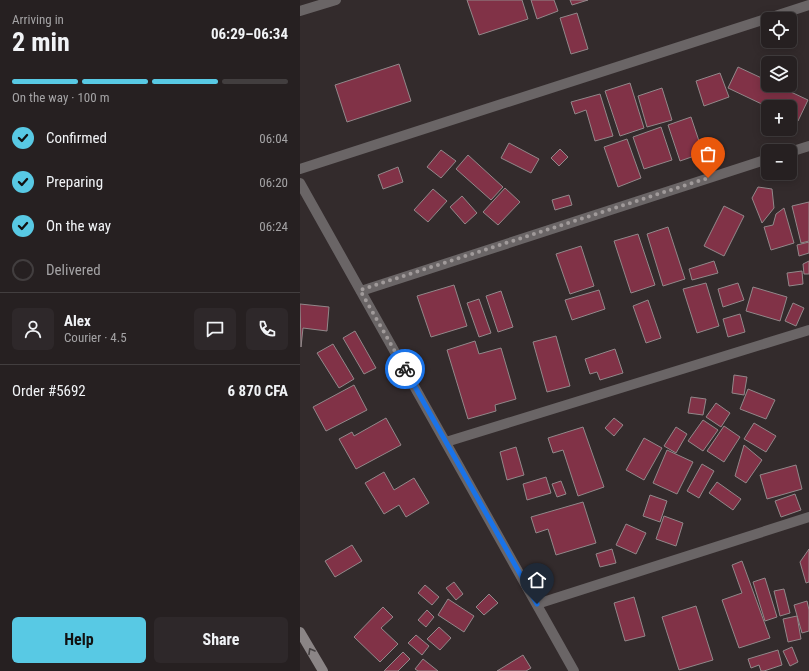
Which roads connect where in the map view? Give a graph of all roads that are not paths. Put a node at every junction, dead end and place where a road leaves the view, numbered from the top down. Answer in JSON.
{"nodes":[{"id":1,"x":336,"y":0,"type":"edge"},
{"id":2,"x":809,"y":5,"type":"edge"},
{"id":3,"x":300,"y":11,"type":"edge"},
{"id":4,"x":809,"y":146,"type":"edge"},
{"id":5,"x":797,"y":150,"type":"edge"},
{"id":6,"x":761,"y":161,"type":"edge"},
{"id":7,"x":300,"y":169,"type":"edge"},
{"id":8,"x":300,"y":183,"type":"edge"},
{"id":9,"x":360,"y":290,"type":"junction"},
{"id":10,"x":809,"y":330,"type":"edge"},
{"id":11,"x":446,"y":442,"type":"junction"},
{"id":12,"x":809,"y":517,"type":"edge"},
{"id":13,"x":537,"y":604,"type":"junction"},
{"id":14,"x":300,"y":632,"type":"edge"},
{"id":15,"x":323,"y":671,"type":"edge"},
{"id":16,"x":574,"y":671,"type":"edge"}],
"edges":[{"from":1,"to":3,"type":"street"},
{"from":2,"to":7,"type":"street"},
{"from":4,"to":5,"type":"street"},
{"from":6,"to":9,"type":"street"},
{"from":8,"to":9,"type":"street"},
{"from":9,"to":11,"type":"street"},
{"from":10,"to":11,"type":"street"},
{"from":11,"to":13,"type":"street"},
{"from":12,"to":13,"type":"street"},
{"from":13,"to":16,"type":"street"},
{"from":15,"to":14,"type":"main road","one_way":true}]}
